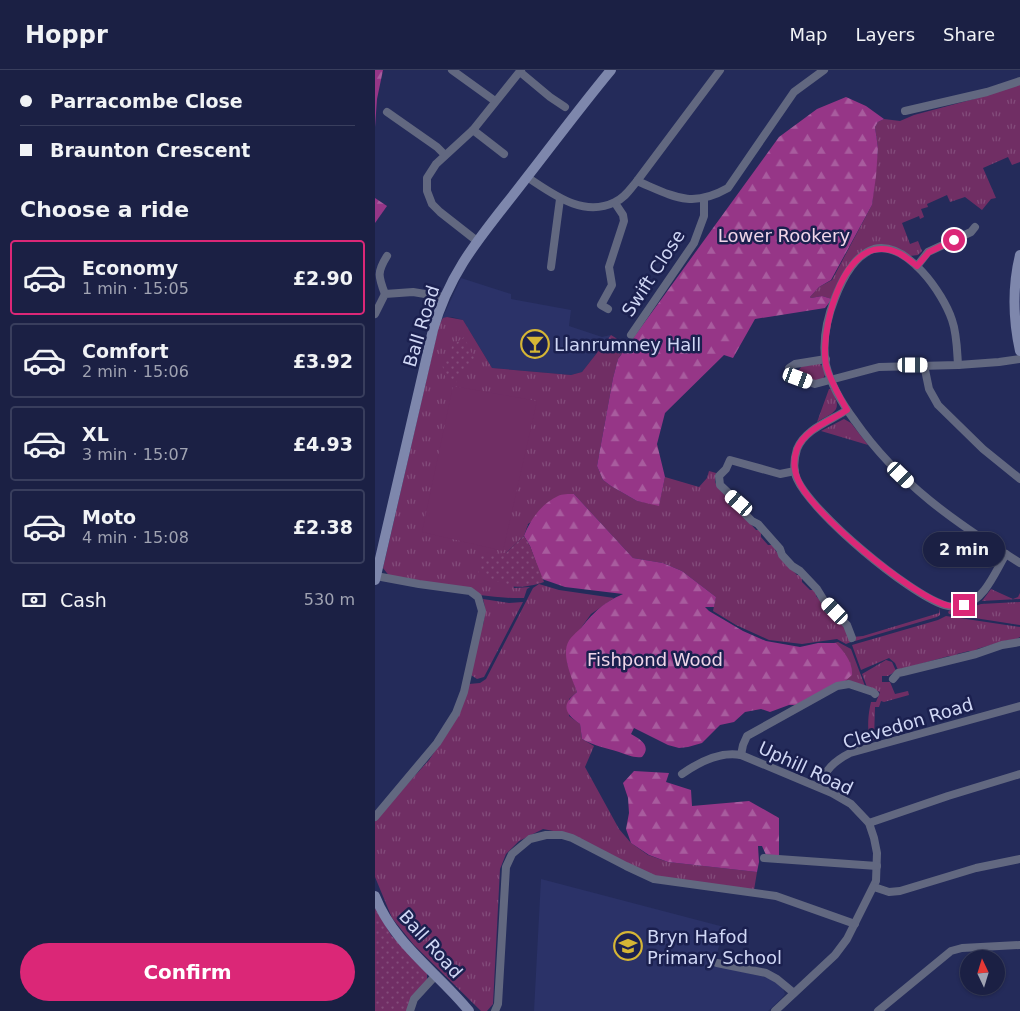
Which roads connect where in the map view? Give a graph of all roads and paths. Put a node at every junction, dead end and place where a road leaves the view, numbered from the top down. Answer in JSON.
{"nodes":[{"id":1,"x":452,"y":70,"type":"edge"},
{"id":2,"x":611,"y":70,"type":"edge"},
{"id":3,"x":719,"y":70,"type":"edge"},
{"id":4,"x":824,"y":70,"type":"edge"},
{"id":5,"x":521,"y":71,"type":"edge"},
{"id":6,"x":1020,"y":81,"type":"edge"},
{"id":7,"x":495,"y":101,"type":"junction"},
{"id":8,"x":565,"y":107,"type":"dead end"},
{"id":9,"x":905,"y":111,"type":"dead end"},
{"id":10,"x":387,"y":112,"type":"dead end"},
{"id":11,"x":473,"y":130,"type":"junction"},
{"id":12,"x":504,"y":154,"type":"dead end"},
{"id":13,"x":445,"y":156,"type":"junction"},
{"id":14,"x":527,"y":177,"type":"junction"},
{"id":15,"x":637,"y":181,"type":"junction"},
{"id":16,"x":560,"y":198,"type":"junction"},
{"id":17,"x":704,"y":198,"type":"junction"},
{"id":18,"x":615,"y":202,"type":"junction"},
{"id":19,"x":975,"y":227,"type":"dead end"},
{"id":20,"x":477,"y":241,"type":"junction"},
{"id":21,"x":387,"y":256,"type":"dead end"},
{"id":22,"x":1020,"y":258,"type":"edge"},
{"id":23,"x":917,"y":266,"type":"junction"},
{"id":24,"x":551,"y":267,"type":"dead end"},
{"id":25,"x":385,"y":294,"type":"junction"},
{"id":26,"x":443,"y":298,"type":"junction"},
{"id":27,"x":608,"y":309,"type":"dead end"},
{"id":28,"x":375,"y":314,"type":"edge"},
{"id":29,"x":631,"y":335,"type":"dead end"},
{"id":30,"x":1020,"y":351,"type":"edge"},
{"id":31,"x":826,"y":359,"type":"junction"},
{"id":32,"x":1020,"y":359,"type":"edge"},
{"id":33,"x":924,"y":365,"type":"junction"},
{"id":34,"x":958,"y":365,"type":"junction"},
{"id":35,"x":832,"y":380,"type":"junction"},
{"id":36,"x":847,"y":410,"type":"junction"},
{"id":37,"x":795,"y":471,"type":"junction"},
{"id":38,"x":1020,"y":479,"type":"edge"},
{"id":39,"x":1006,"y":554,"type":"junction"},
{"id":40,"x":1020,"y":563,"type":"edge"},
{"id":41,"x":376,"y":578,"type":"edge"},
{"id":42,"x":852,"y":638,"type":"dead end"},
{"id":43,"x":1020,"y":642,"type":"edge"},
{"id":44,"x":893,"y":679,"type":"dead end"},
{"id":45,"x":875,"y":694,"type":"dead end"},
{"id":46,"x":1020,"y":706,"type":"edge"},
{"id":47,"x":741,"y":755,"type":"junction"},
{"id":48,"x":682,"y":774,"type":"dead end"},
{"id":49,"x":1020,"y":774,"type":"edge"},
{"id":50,"x":819,"y":787,"type":"junction"},
{"id":51,"x":375,"y":817,"type":"edge"},
{"id":52,"x":869,"y":823,"type":"junction"},
{"id":53,"x":765,"y":858,"type":"dead end"},
{"id":54,"x":1020,"y":859,"type":"edge"},
{"id":55,"x":877,"y":866,"type":"junction"},
{"id":56,"x":874,"y":887,"type":"junction"},
{"id":57,"x":375,"y":896,"type":"edge"},
{"id":58,"x":855,"y":924,"type":"junction"},
{"id":59,"x":1020,"y":945,"type":"edge"},
{"id":60,"x":717,"y":963,"type":"dead end"},
{"id":61,"x":436,"y":975,"type":"junction"},
{"id":62,"x":794,"y":993,"type":"junction"},
{"id":63,"x":410,"y":1011,"type":"edge"},
{"id":64,"x":469,"y":1011,"type":"edge"},
{"id":65,"x":495,"y":1011,"type":"edge"},
{"id":66,"x":775,"y":1011,"type":"edge"},
{"id":67,"x":878,"y":1011,"type":"edge"}],
"edges":[{"from":1,"to":7,"type":"street"},
{"from":2,"to":14,"type":"street","name":"Ball Road"},
{"from":3,"to":15,"type":"street"},
{"from":4,"to":17,"type":"street"},
{"from":5,"to":7,"type":"street"},
{"from":5,"to":8,"type":"street"},
{"from":6,"to":9,"type":"street"},
{"from":7,"to":11,"type":"street"},
{"from":10,"to":13,"type":"street"},
{"from":11,"to":12,"type":"street"},
{"from":11,"to":13,"type":"street"},
{"from":13,"to":20,"type":"street"},
{"from":14,"to":16,"type":"street"},
{"from":14,"to":20,"type":"street","name":"Ball Road"},
{"from":15,"to":17,"type":"street"},
{"from":15,"to":18,"type":"street"},
{"from":16,"to":18,"type":"street"},
{"from":16,"to":24,"type":"street"},
{"from":17,"to":29,"type":"street","name":"Swift Close"},
{"from":18,"to":27,"type":"street"},
{"from":19,"to":23,"type":"street"},
{"from":20,"to":26,"type":"street","name":"Ball Road"},
{"from":21,"to":25,"type":"street"},
{"from":22,"to":30,"type":"street"},
{"from":23,"to":31,"type":"street"},
{"from":23,"to":34,"type":"street"},
{"from":25,"to":26,"type":"street"},
{"from":25,"to":28,"type":"street"},
{"from":26,"to":41,"type":"street","name":"Ball Road"},
{"from":31,"to":35,"type":"street"},
{"from":31,"to":35,"type":"street"},
{"from":32,"to":34,"type":"street"},
{"from":33,"to":34,"type":"street"},
{"from":33,"to":35,"type":"street"},
{"from":33,"to":38,"type":"street"},
{"from":35,"to":36,"type":"street"},
{"from":36,"to":37,"type":"street"},
{"from":36,"to":39,"type":"street"},
{"from":37,"to":39,"type":"street"},
{"from":37,"to":42,"type":"street"},
{"from":39,"to":40,"type":"street"},
{"from":41,"to":51,"type":"street"},
{"from":43,"to":44,"type":"street"},
{"from":45,"to":47,"type":"street"},
{"from":46,"to":50,"type":"street","name":"Clevedon Road"},
{"from":47,"to":48,"type":"street","name":"Uphill Road"},
{"from":47,"to":50,"type":"street","name":"Uphill Road"},
{"from":49,"to":52,"type":"street"},
{"from":50,"to":52,"type":"street","name":"Uphill Road"},
{"from":52,"to":55,"type":"street","name":"Uphill Road"},
{"from":53,"to":55,"type":"street"},
{"from":54,"to":56,"type":"street"},
{"from":55,"to":56,"type":"street","name":"Uphill Road"},
{"from":56,"to":58,"type":"street","name":"Uphill Road"},
{"from":57,"to":61,"type":"street","name":"Ball Road"},
{"from":58,"to":62,"type":"street","name":"Uphill Road"},
{"from":58,"to":65,"type":"street"},
{"from":59,"to":67,"type":"street"},
{"from":60,"to":62,"type":"street"},
{"from":61,"to":63,"type":"street"},
{"from":61,"to":64,"type":"street","name":"Ball Road"},
{"from":62,"to":66,"type":"street","name":"Uphill Road"}]}
